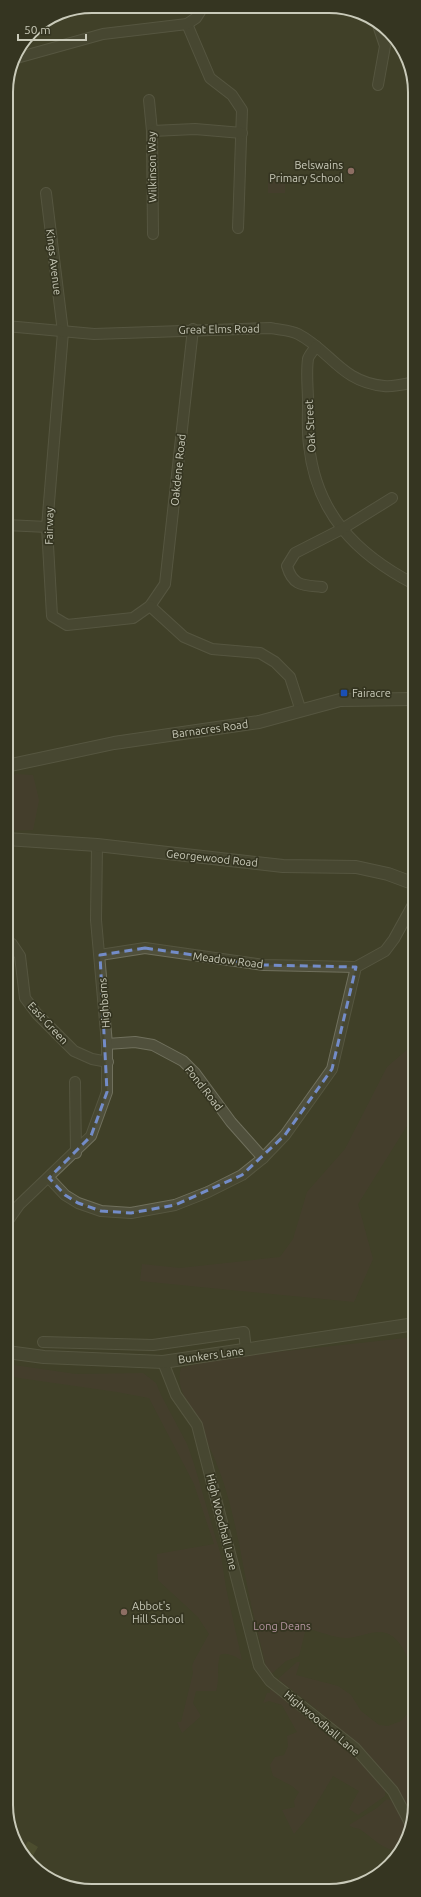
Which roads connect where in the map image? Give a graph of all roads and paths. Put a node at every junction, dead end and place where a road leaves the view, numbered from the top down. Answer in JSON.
{"nodes":[{"id":1,"x":199,"y":13,"type":"edge"},
{"id":2,"x":187,"y":24,"type":"junction"},
{"id":3,"x":380,"y":32,"type":"edge"},
{"id":4,"x":22,"y":57,"type":"edge"},
{"id":5,"x":378,"y":85,"type":"dead end"},
{"id":6,"x":149,"y":100,"type":"dead end"},
{"id":7,"x":152,"y":131,"type":"junction"},
{"id":8,"x":242,"y":133,"type":"junction"},
{"id":9,"x":46,"y":193,"type":"dead end"},
{"id":10,"x":238,"y":228,"type":"dead end"},
{"id":11,"x":153,"y":234,"type":"dead end"},
{"id":12,"x":13,"y":327,"type":"edge"},
{"id":13,"x":193,"y":329,"type":"junction"},
{"id":14,"x":63,"y":332,"type":"junction"},
{"id":15,"x":316,"y":346,"type":"junction"},
{"id":16,"x":408,"y":383,"type":"edge"},
{"id":17,"x":392,"y":498,"type":"dead end"},
{"id":18,"x":13,"y":525,"type":"edge"},
{"id":19,"x":47,"y":527,"type":"junction"},
{"id":20,"x":342,"y":529,"type":"junction"},
{"id":21,"x":408,"y":581,"type":"edge"},
{"id":22,"x":322,"y":587,"type":"dead end"},
{"id":23,"x":150,"y":606,"type":"junction"},
{"id":24,"x":408,"y":699,"type":"edge"},
{"id":25,"x":301,"y":711,"type":"junction"},
{"id":26,"x":13,"y":765,"type":"edge"},
{"id":27,"x":13,"y":839,"type":"edge"},
{"id":28,"x":97,"y":845,"type":"junction"},
{"id":29,"x":408,"y":882,"type":"edge"},
{"id":30,"x":408,"y":912,"type":"edge"},
{"id":31,"x":13,"y":946,"type":"edge"},
{"id":32,"x":100,"y":955,"type":"junction"},
{"id":33,"x":356,"y":966,"type":"junction"},
{"id":34,"x":107,"y":1044,"type":"junction"},
{"id":35,"x":108,"y":1062,"type":"junction"},
{"id":36,"x":75,"y":1082,"type":"dead end"},
{"id":37,"x":76,"y":1153,"type":"junction"},
{"id":38,"x":263,"y":1158,"type":"junction"},
{"id":39,"x":49,"y":1178,"type":"junction"},
{"id":40,"x":13,"y":1214,"type":"edge"},
{"id":41,"x":408,"y":1321,"type":"edge"},
{"id":42,"x":408,"y":1324,"type":"edge"},
{"id":43,"x":400,"y":1325,"type":"junction"},
{"id":44,"x":44,"y":1342,"type":"dead end"},
{"id":45,"x":246,"y":1350,"type":"junction"},
{"id":46,"x":13,"y":1353,"type":"edge"},
{"id":47,"x":163,"y":1362,"type":"junction"},
{"id":48,"x":275,"y":1684,"type":"joint"},
{"id":49,"x":407,"y":1817,"type":"edge"}],
"edges":[{"from":1,"to":2,"type":"street"},
{"from":2,"to":4,"type":"street"},
{"from":2,"to":8,"type":"street"},
{"from":3,"to":5,"type":"street"},
{"from":6,"to":7,"type":"street","name":"Wilkinson Way"},
{"from":7,"to":8,"type":"street"},
{"from":7,"to":11,"type":"street","name":"Wilkinson Way"},
{"from":8,"to":10,"type":"street"},
{"from":9,"to":14,"type":"street","name":"Kings Avenue"},
{"from":12,"to":14,"type":"street","name":"Great Elms Road"},
{"from":13,"to":14,"type":"street","name":"Great Elms Road"},
{"from":13,"to":15,"type":"street","name":"Great Elms Road"},
{"from":13,"to":23,"type":"street","name":"Oakdene Road"},
{"from":14,"to":19,"type":"street","name":"Fairway"},
{"from":15,"to":16,"type":"street","name":"Great Elms Road"},
{"from":15,"to":20,"type":"street","name":"Oak Street"},
{"from":17,"to":20,"type":"street"},
{"from":18,"to":19,"type":"street"},
{"from":19,"to":23,"type":"street","name":"Fairway"},
{"from":20,"to":21,"type":"street","name":"Oak Street"},
{"from":20,"to":22,"type":"street"},
{"from":23,"to":25,"type":"street"},
{"from":24,"to":25,"type":"street","name":"Barnacres Road"},
{"from":25,"to":26,"type":"street","name":"Barnacres Road"},
{"from":27,"to":28,"type":"street","name":"Georgewood Road"},
{"from":28,"to":29,"type":"street","name":"Georgewood Road"},
{"from":28,"to":32,"type":"street","name":"Highbarns"},
{"from":30,"to":33,"type":"street"},
{"from":31,"to":35,"type":"street","name":"East Green"},
{"from":32,"to":33,"type":"street","name":"Meadow Road"},
{"from":32,"to":34,"type":"street","name":"Highbarns"},
{"from":33,"to":38,"type":"street"},
{"from":34,"to":35,"type":"street","name":"Highbarns"},
{"from":34,"to":38,"type":"street","name":"Pond Road"},
{"from":35,"to":37,"type":"street","name":"Highbarns"},
{"from":36,"to":37,"type":"street"},
{"from":37,"to":39,"type":"street","name":"Highbarns"},
{"from":38,"to":39,"type":"street"},
{"from":39,"to":40,"type":"street","name":"Highbarns"},
{"from":41,"to":43,"type":"street"},
{"from":42,"to":43,"type":"street","name":"Bunkers Lane"},
{"from":43,"to":45,"type":"street","name":"Bunkers Lane"},
{"from":44,"to":45,"type":"street"},
{"from":45,"to":47,"type":"street","name":"Bunkers Lane"},
{"from":46,"to":47,"type":"street","name":"Bunkers Lane"},
{"from":47,"to":48,"type":"street","name":"High Woodhall Lane"},
{"from":48,"to":49,"type":"street","name":"Highwoodhall Lane"}]}
